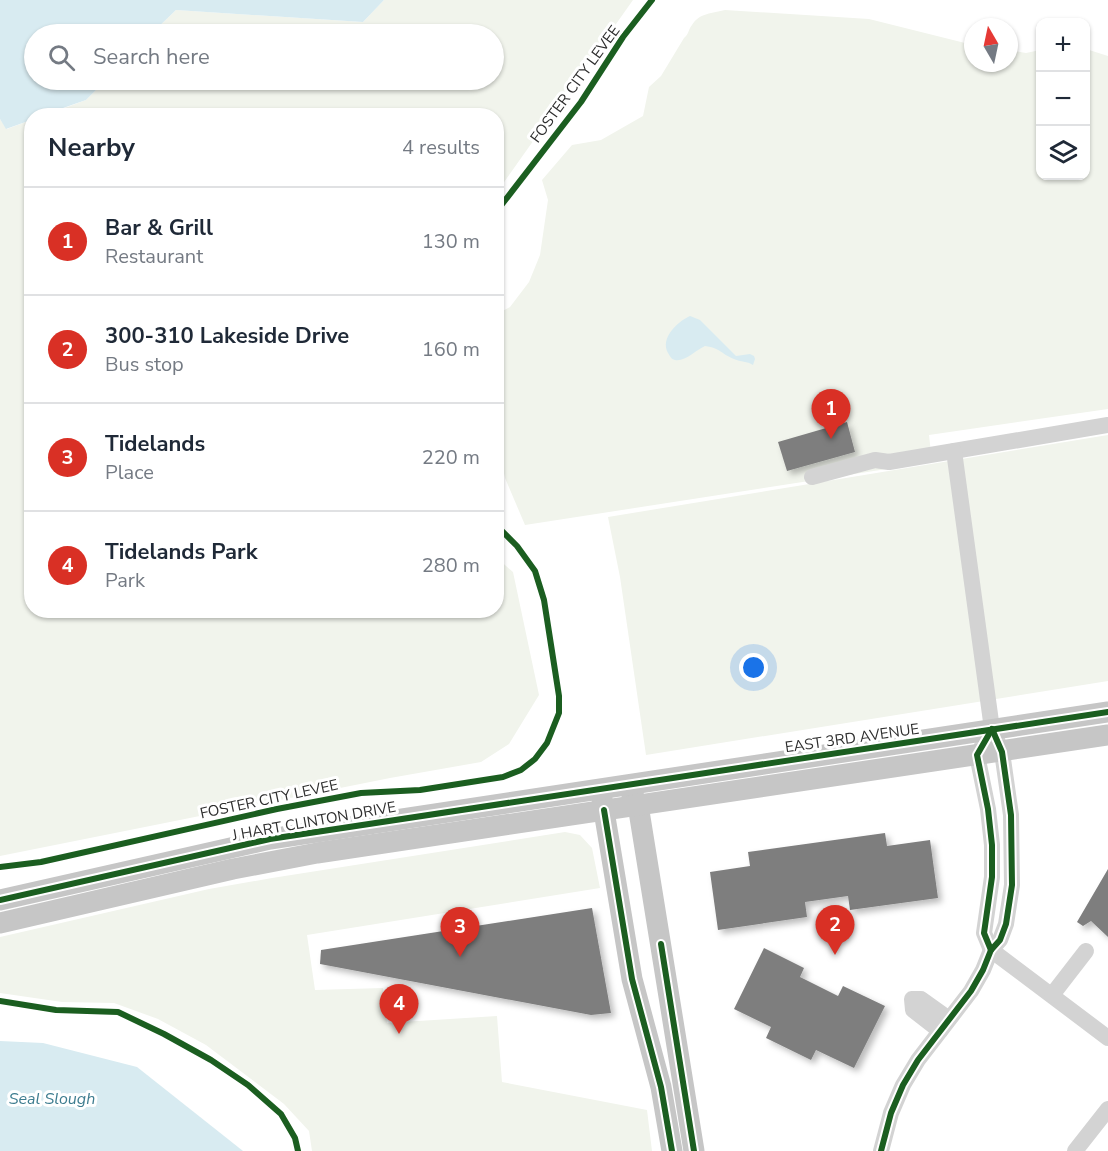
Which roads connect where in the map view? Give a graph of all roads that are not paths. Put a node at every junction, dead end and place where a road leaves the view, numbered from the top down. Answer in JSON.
{"nodes":[{"id":1,"x":1108,"y":425,"type":"edge"},
{"id":2,"x":954,"y":451,"type":"junction"},
{"id":3,"x":812,"y":477,"type":"dead end"},
{"id":4,"x":1108,"y":712,"type":"edge"},
{"id":5,"x":992,"y":729,"type":"junction"},
{"id":6,"x":1108,"y":735,"type":"edge"},
{"id":7,"x":1002,"y":752,"type":"junction"},
{"id":8,"x":977,"y":755,"type":"junction"},
{"id":9,"x":627,"y":784,"type":"junction"},
{"id":10,"x":600,"y":788,"type":"junction"},
{"id":11,"x":638,"y":805,"type":"junction"},
{"id":12,"x":604,"y":810,"type":"junction"},
{"id":13,"x":0,"y":900,"type":"edge"},
{"id":14,"x":0,"y":923,"type":"edge"},
{"id":15,"x":991,"y":950,"type":"junction"},
{"id":16,"x":1086,"y":951,"type":"dead end"},
{"id":17,"x":1052,"y":995,"type":"junction"},
{"id":18,"x":1108,"y":1038,"type":"edge"},
{"id":19,"x":1108,"y":1109,"type":"edge"},
{"id":20,"x":672,"y":1151,"type":"edge"},
{"id":21,"x":694,"y":1151,"type":"edge"},
{"id":22,"x":881,"y":1151,"type":"edge"},
{"id":23,"x":1075,"y":1151,"type":"edge"}],
"edges":[{"from":1,"to":2,"type":"street"},
{"from":2,"to":3,"type":"street"},
{"from":2,"to":5,"type":"street"},
{"from":4,"to":5,"type":"main road","name":"EAST 3RD AVENUE"},
{"from":5,"to":7,"type":"street"},
{"from":5,"to":8,"type":"street"},
{"from":5,"to":9,"type":"main road","name":"EAST 3RD AVENUE"},
{"from":6,"to":7,"type":"main road"},
{"from":7,"to":8,"type":"main road"},
{"from":7,"to":15,"type":"street"},
{"from":8,"to":11,"type":"main road"},
{"from":8,"to":15,"type":"street"},
{"from":9,"to":10,"type":"main road","name":"EAST 3RD AVENUE"},
{"from":9,"to":11,"type":"main road"},
{"from":10,"to":12,"type":"main road"},
{"from":10,"to":13,"type":"main road","name":"J HART CLINTON DRIVE"},
{"from":11,"to":12,"type":"main road"},
{"from":11,"to":21,"type":"main road"},
{"from":12,"to":14,"type":"main road"},
{"from":12,"to":20,"type":"main road"},
{"from":15,"to":17,"type":"street"},
{"from":15,"to":22,"type":"street"},
{"from":16,"to":17,"type":"street"},
{"from":17,"to":18,"type":"street"},
{"from":19,"to":23,"type":"street"}]}
